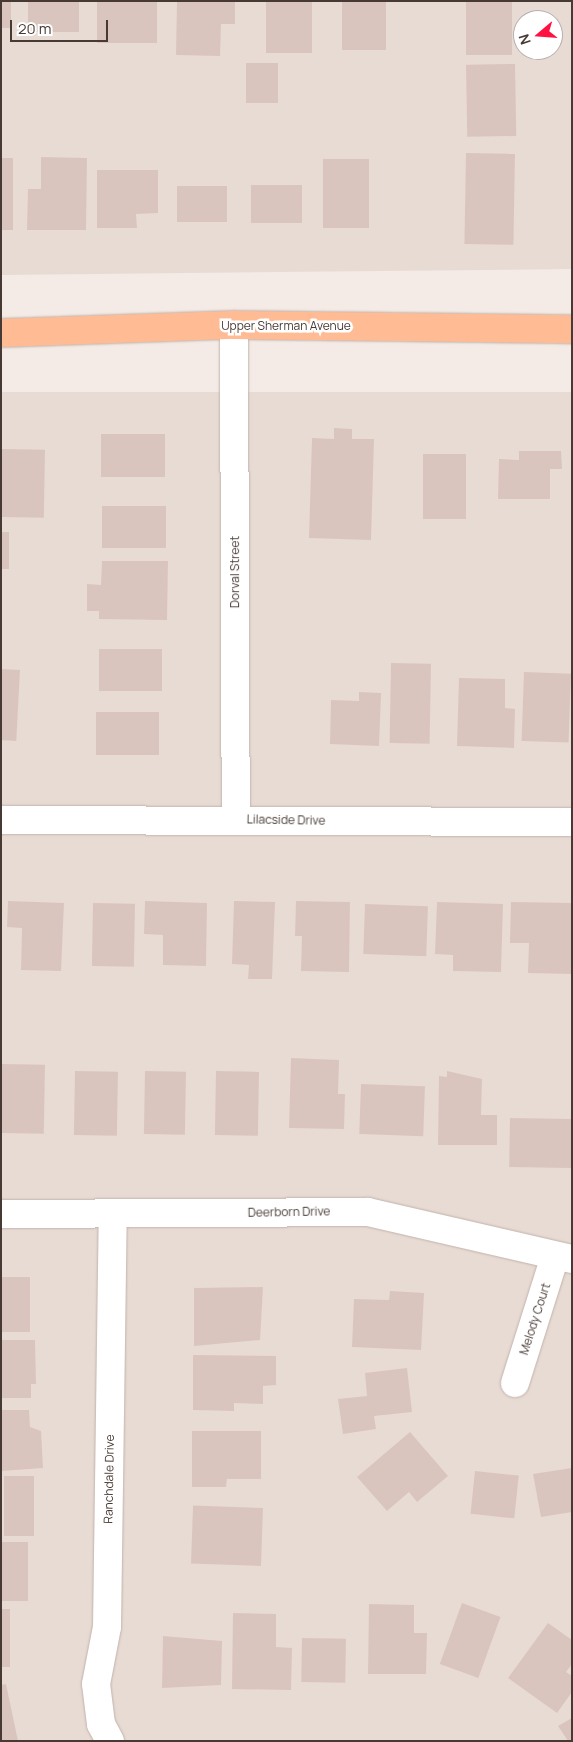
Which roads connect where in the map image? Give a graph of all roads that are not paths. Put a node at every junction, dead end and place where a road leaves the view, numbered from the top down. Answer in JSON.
{"nodes":[{"id":1,"x":234,"y":325,"type":"junction"},
{"id":2,"x":572,"y":329,"type":"edge"},
{"id":3,"x":1,"y":334,"type":"edge"},
{"id":4,"x":236,"y":818,"type":"junction"},
{"id":5,"x":1,"y":820,"type":"edge"},
{"id":6,"x":572,"y":822,"type":"edge"},
{"id":7,"x":1,"y":1214,"type":"edge"},
{"id":8,"x":113,"y":1214,"type":"junction"},
{"id":9,"x":564,"y":1258,"type":"edge"},
{"id":10,"x":515,"y":1383,"type":"dead end"},
{"id":11,"x":110,"y":1741,"type":"edge"}],
"edges":[{"from":1,"to":2,"type":"main road","name":"Upper Sherman Avenue"},
{"from":1,"to":3,"type":"main road","name":"Upper Sherman Avenue"},
{"from":1,"to":4,"type":"street","name":"Dorval Street"},
{"from":4,"to":5,"type":"street","name":"Lilacside Drive"},
{"from":4,"to":6,"type":"street","name":"Lilacside Drive"},
{"from":7,"to":8,"type":"street","name":"Deerborn Drive"},
{"from":8,"to":9,"type":"street","name":"Deerborn Drive"},
{"from":8,"to":11,"type":"street","name":"Ranchdale Drive"},
{"from":9,"to":10,"type":"street","name":"Melody Court"}]}
